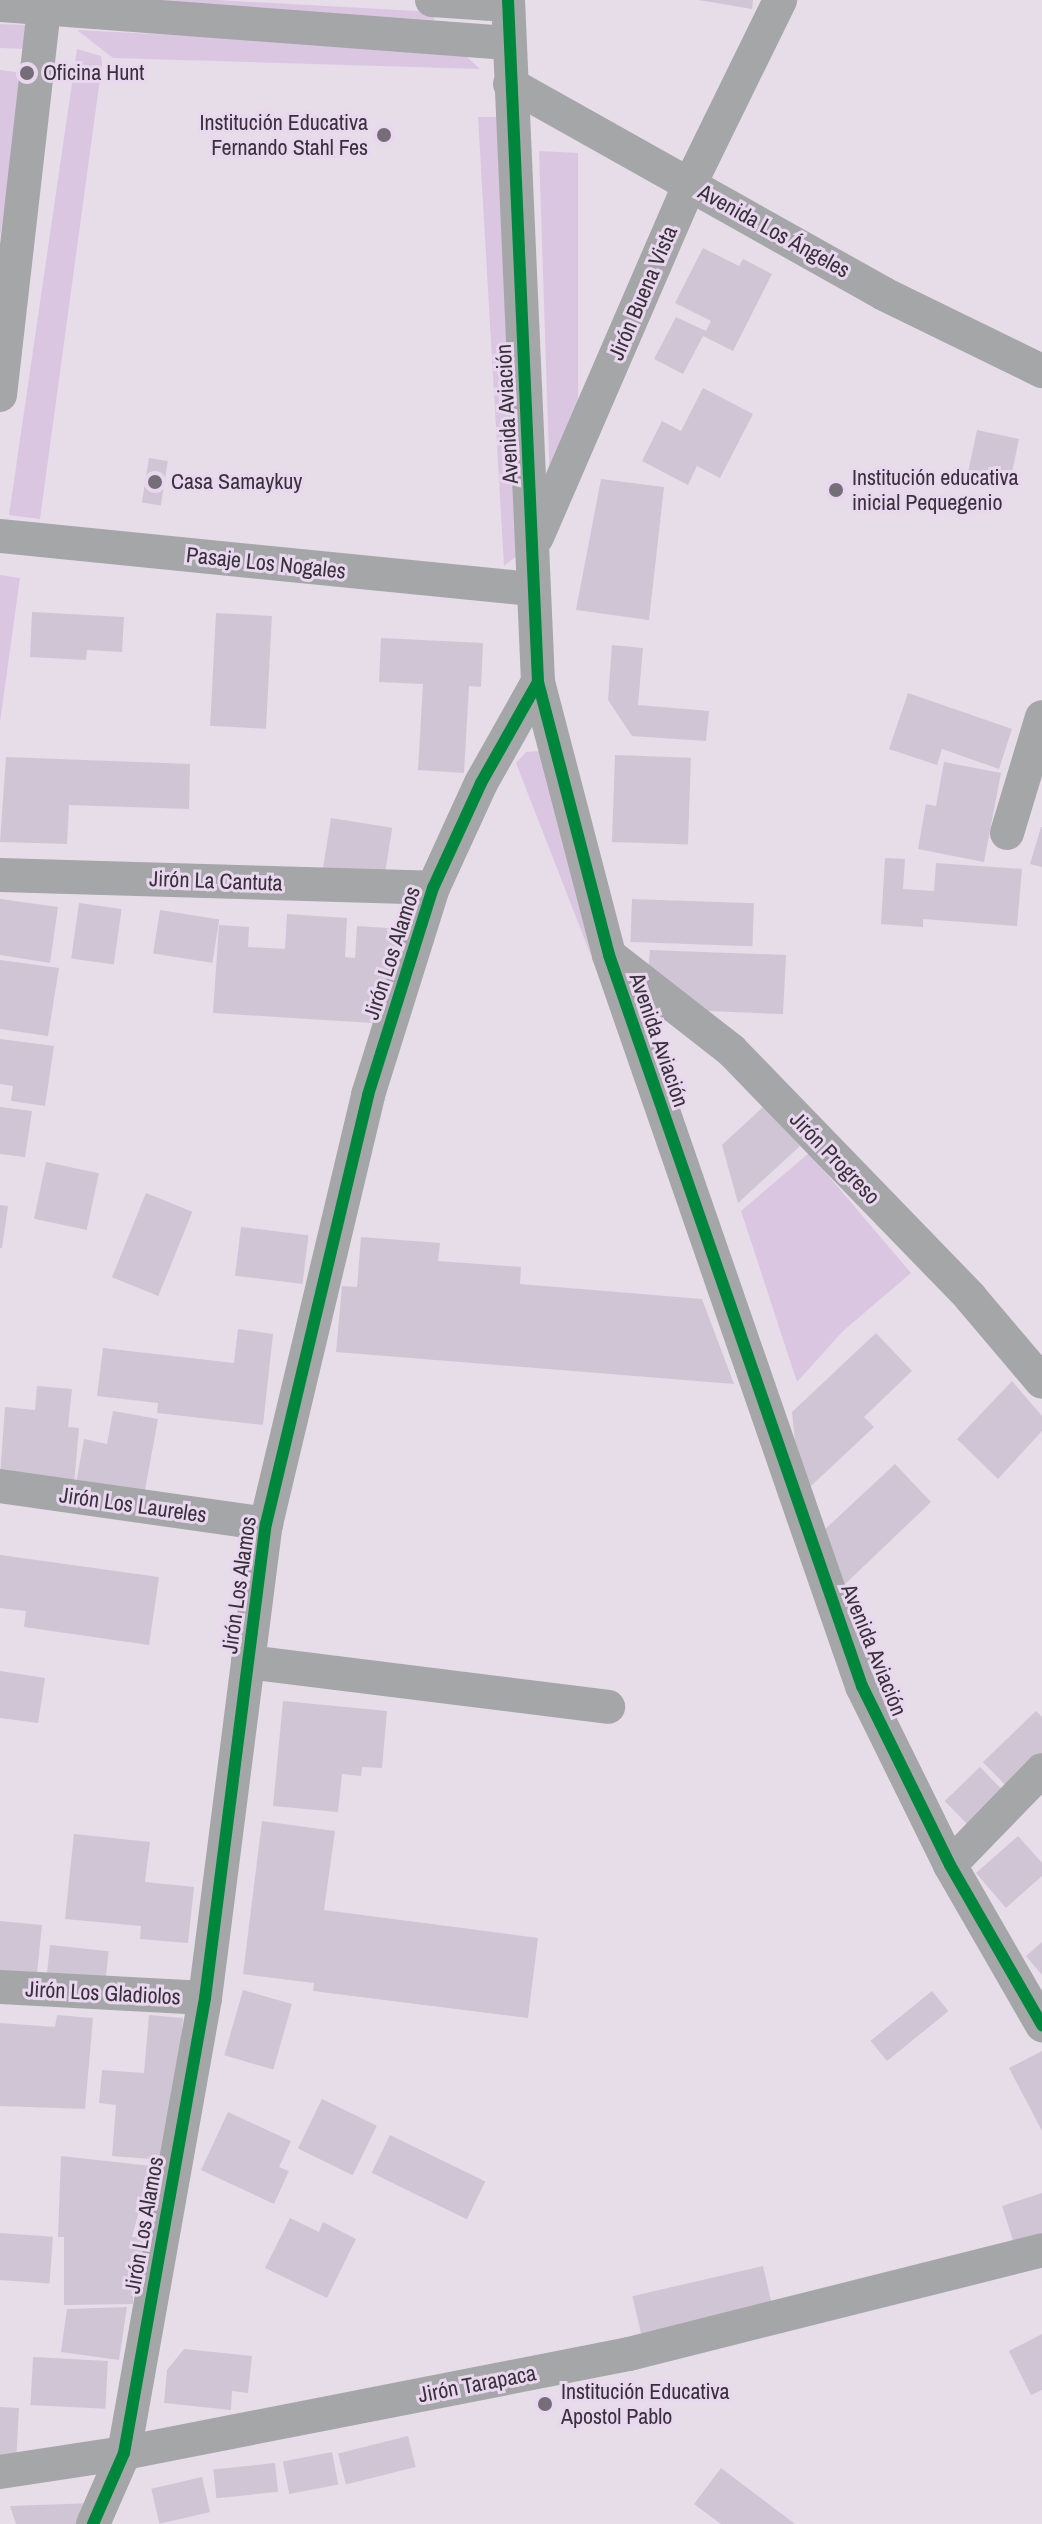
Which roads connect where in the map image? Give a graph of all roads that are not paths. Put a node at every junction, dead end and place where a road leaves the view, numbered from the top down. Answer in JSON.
{"nodes":[{"id":1,"x":432,"y":0,"type":"edge"},
{"id":2,"x":780,"y":0,"type":"edge"},
{"id":3,"x":507,"y":3,"type":"edge"},
{"id":4,"x":0,"y":5,"type":"edge"},
{"id":5,"x":45,"y":5,"type":"edge"},
{"id":6,"x":508,"y":43,"type":"junction"},
{"id":7,"x":510,"y":84,"type":"junction"},
{"id":8,"x":690,"y":184,"type":"junction"},
{"id":9,"x":1042,"y":371,"type":"edge"},
{"id":10,"x":0,"y":395,"type":"edge"},
{"id":11,"x":0,"y":536,"type":"edge"},
{"id":12,"x":534,"y":545,"type":"junction"},
{"id":13,"x":531,"y":589,"type":"junction"},
{"id":14,"x":538,"y":682,"type":"junction"},
{"id":15,"x":1042,"y":719,"type":"edge"},
{"id":16,"x":1007,"y":833,"type":"dead end"},
{"id":17,"x":0,"y":875,"type":"edge"},
{"id":18,"x":433,"y":888,"type":"junction"},
{"id":19,"x":609,"y":955,"type":"junction"},
{"id":20,"x":1042,"y":1382,"type":"edge"},
{"id":21,"x":0,"y":1486,"type":"edge"},
{"id":22,"x":266,"y":1524,"type":"junction"},
{"id":23,"x":248,"y":1662,"type":"junction"},
{"id":24,"x":608,"y":1707,"type":"dead end"},
{"id":25,"x":1042,"y":1770,"type":"edge"},
{"id":26,"x":950,"y":1865,"type":"junction"},
{"id":27,"x":0,"y":1987,"type":"edge"},
{"id":28,"x":205,"y":1998,"type":"junction"},
{"id":29,"x":1042,"y":2025,"type":"edge"},
{"id":30,"x":1042,"y":2250,"type":"edge"},
{"id":31,"x":124,"y":2453,"type":"junction"},
{"id":32,"x":0,"y":2472,"type":"edge"},
{"id":33,"x":93,"y":2524,"type":"edge"}],
"edges":[{"from":1,"to":3,"type":"street"},
{"from":2,"to":8,"type":"street","name":"Jirón Buena Vista"},
{"from":3,"to":6,"type":"street","name":"Avenida Aviación"},
{"from":4,"to":5,"type":"street"},
{"from":5,"to":6,"type":"street"},
{"from":5,"to":10,"type":"street"},
{"from":6,"to":7,"type":"street","name":"Avenida Aviación"},
{"from":7,"to":8,"type":"street","name":"Avenida Los Ángeles"},
{"from":7,"to":12,"type":"street","name":"Avenida Aviación"},
{"from":8,"to":9,"type":"street","name":"Avenida Los Ángeles"},
{"from":8,"to":12,"type":"street","name":"Jirón Buena Vista"},
{"from":11,"to":13,"type":"street","name":"Pasaje Los Nogales"},
{"from":12,"to":13,"type":"street","name":"Avenida Aviación"},
{"from":13,"to":14,"type":"street","name":"Avenida Aviación"},
{"from":14,"to":18,"type":"street","name":"Jirón Los Alamos"},
{"from":14,"to":19,"type":"street","name":"Avenida Aviación"},
{"from":15,"to":16,"type":"street"},
{"from":17,"to":18,"type":"street","name":"Jirón La Cantuta"},
{"from":18,"to":22,"type":"street","name":"Jirón Los Alamos"},
{"from":19,"to":20,"type":"street","name":"Jirón Progreso"},
{"from":19,"to":26,"type":"street","name":"Avenida Aviación"},
{"from":21,"to":22,"type":"street","name":"Jirón Los Laureles"},
{"from":22,"to":23,"type":"street","name":"Jirón Los Alamos"},
{"from":23,"to":24,"type":"street"},
{"from":23,"to":28,"type":"street","name":"Jirón Los Alamos"},
{"from":25,"to":26,"type":"street"},
{"from":26,"to":29,"type":"street","name":"Avenida Aviación"},
{"from":27,"to":28,"type":"street","name":"Jirón Los Gladiolos"},
{"from":28,"to":31,"type":"street","name":"Jirón Los Alamos"},
{"from":30,"to":31,"type":"street","name":"Jirón Tarapaca"},
{"from":31,"to":32,"type":"street","name":"Jirón Tarapaca"},
{"from":31,"to":33,"type":"street","name":"Jirón Los Alamos"}]}
